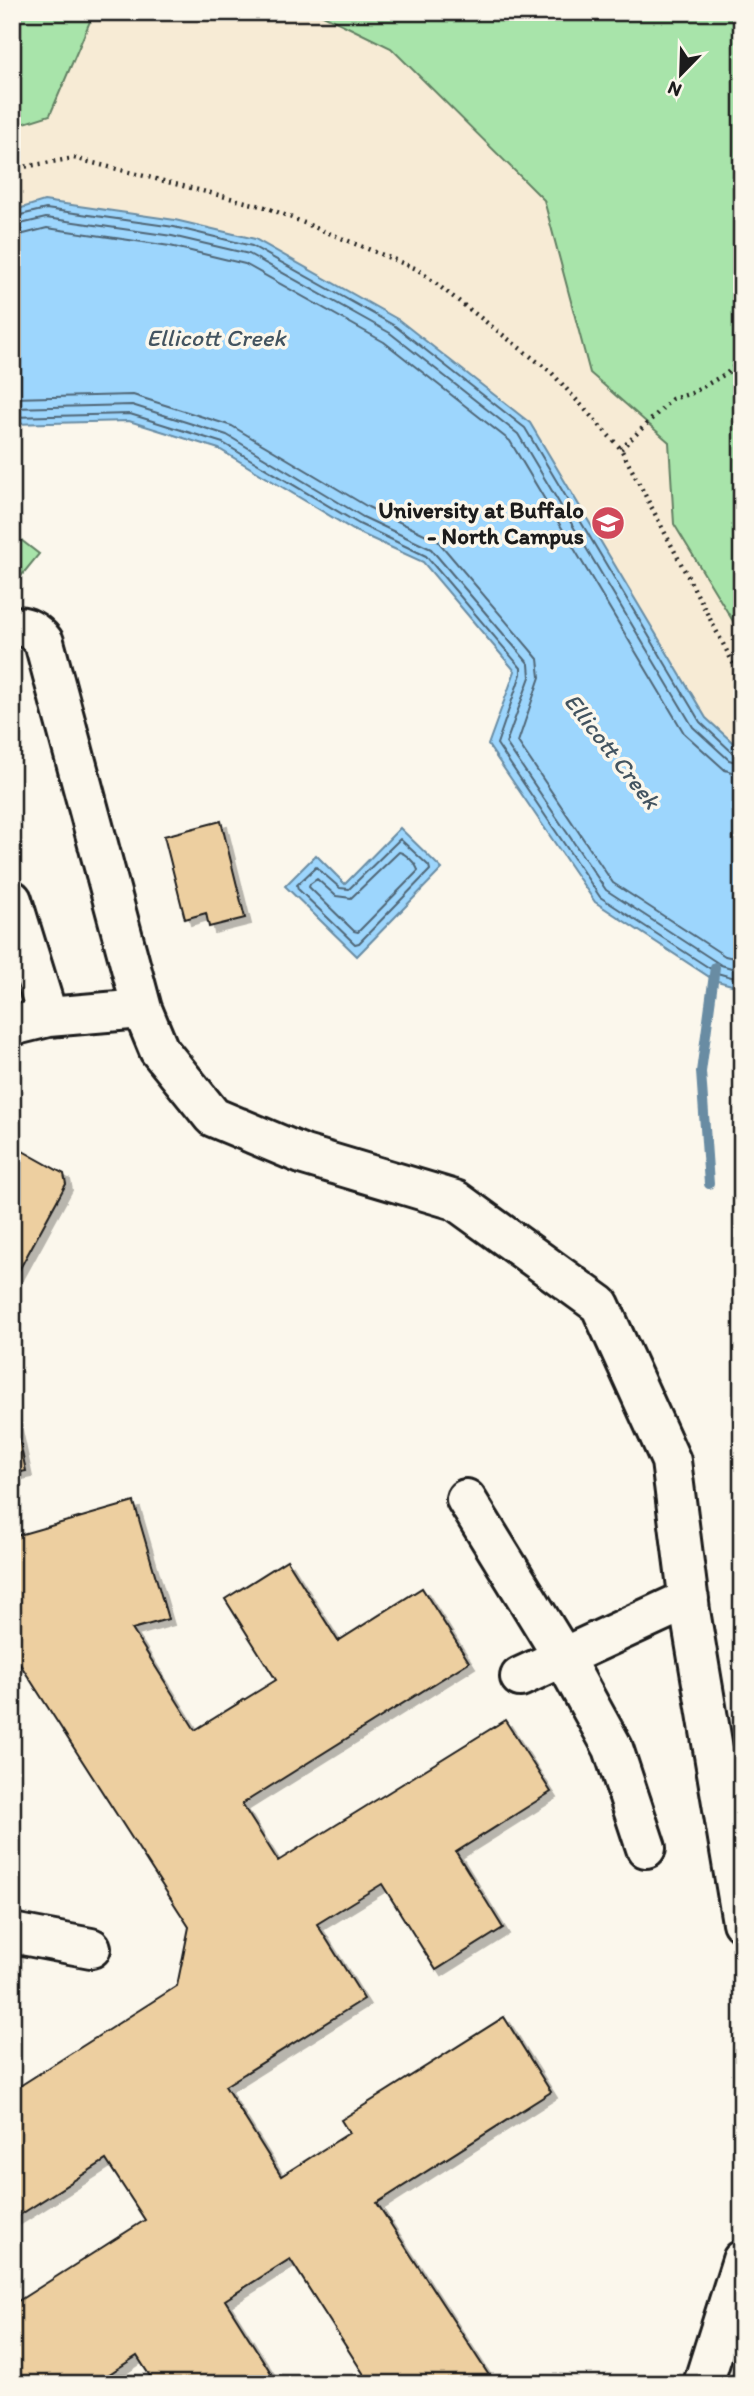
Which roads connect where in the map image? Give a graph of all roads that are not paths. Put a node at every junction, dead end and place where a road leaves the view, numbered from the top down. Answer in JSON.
{"nodes":[{"id":1,"x":12,"y":627,"type":"edge"},
{"id":2,"x":15,"y":917,"type":"edge"},
{"id":3,"x":142,"y":1009,"type":"junction"},
{"id":4,"x":30,"y":1022,"type":"edge"},
{"id":5,"x":466,"y":1499,"type":"dead end"},
{"id":6,"x":689,"y":1599,"type":"junction"},
{"id":7,"x":563,"y":1657,"type":"junction"},
{"id":8,"x":520,"y":1677,"type":"dead end"},
{"id":9,"x":646,"y":1848,"type":"dead end"},
{"id":10,"x":742,"y":1922,"type":"edge"},
{"id":11,"x":12,"y":1933,"type":"edge"},
{"id":12,"x":91,"y":1948,"type":"dead end"},
{"id":13,"x":742,"y":2260,"type":"edge"},
{"id":14,"x":703,"y":2384,"type":"edge"}],
"edges":[{"from":1,"to":3,"type":"lane"},
{"from":2,"to":4,"type":"lane"},
{"from":3,"to":4,"type":"lane"},
{"from":3,"to":6,"type":"lane"},
{"from":5,"to":7,"type":"lane"},
{"from":6,"to":7,"type":"lane"},
{"from":6,"to":10,"type":"lane"},
{"from":7,"to":8,"type":"lane"},
{"from":7,"to":9,"type":"lane"},
{"from":11,"to":12,"type":"lane"},
{"from":13,"to":14,"type":"lane"}]}
